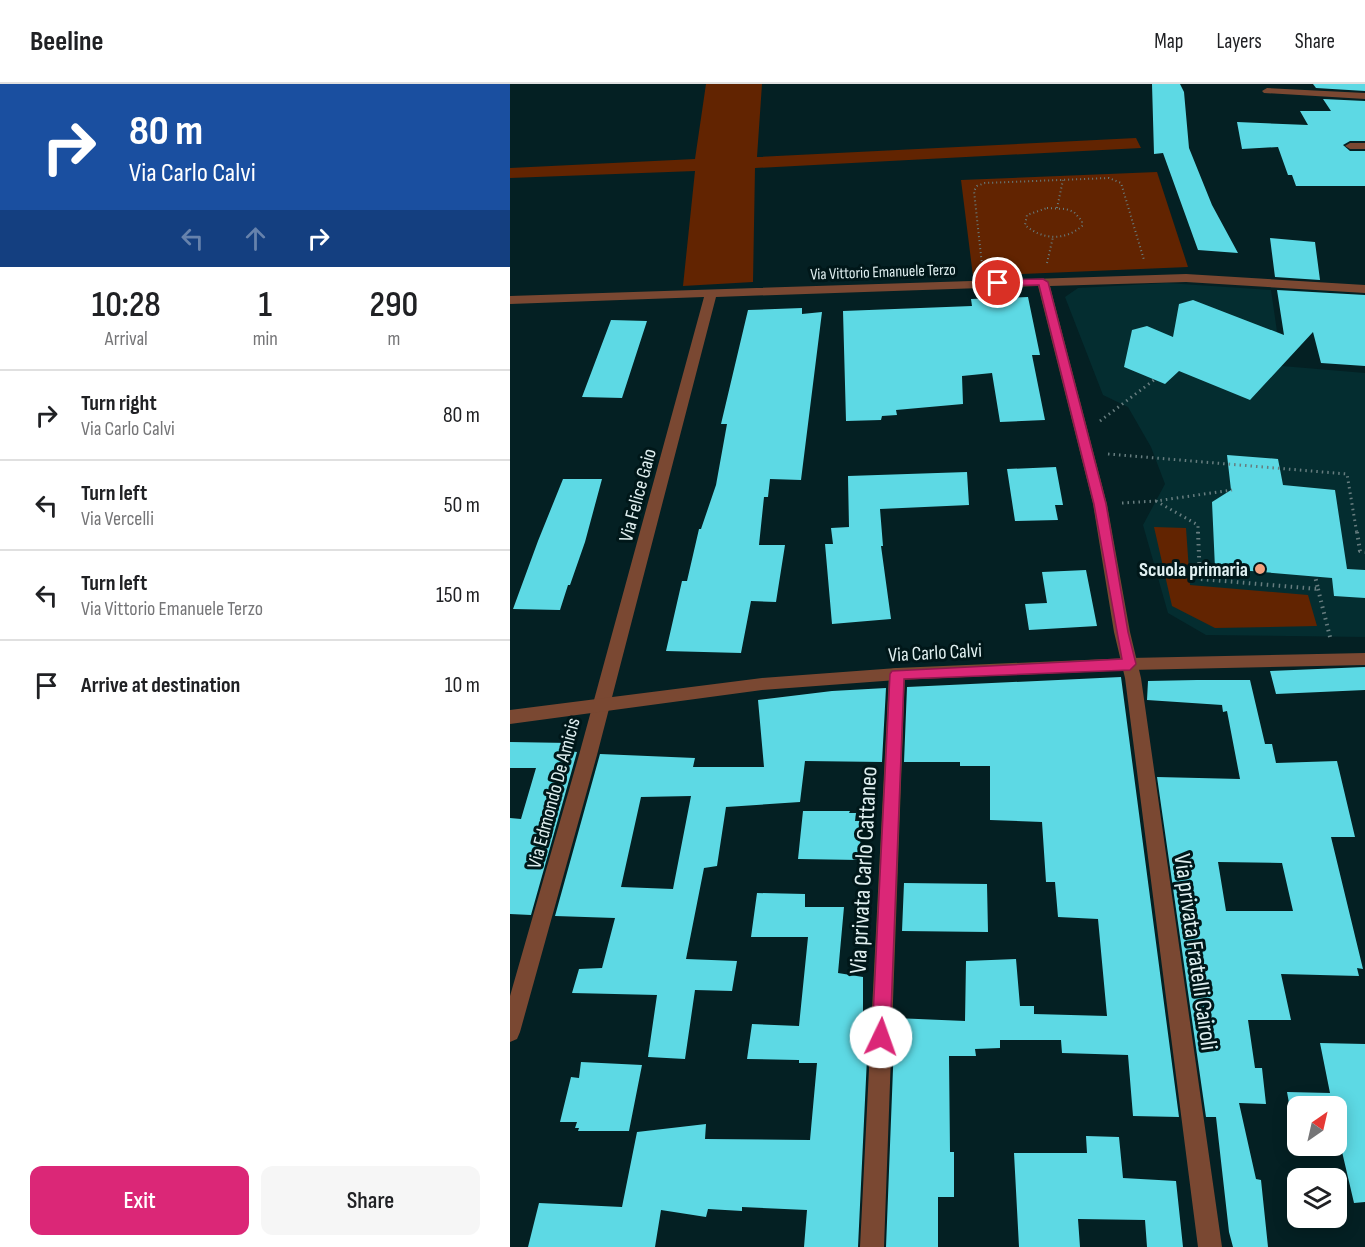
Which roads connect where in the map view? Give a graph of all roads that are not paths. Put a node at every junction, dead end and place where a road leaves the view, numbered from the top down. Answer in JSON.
{"nodes":[{"id":1,"x":1267,"y":91,"type":"dead end"},
{"id":2,"x":1365,"y":96,"type":"edge"},
{"id":3,"x":1350,"y":146,"type":"dead end"},
{"id":4,"x":1365,"y":146,"type":"edge"},
{"id":5,"x":1043,"y":282,"type":"junction"},
{"id":6,"x":1365,"y":290,"type":"edge"},
{"id":7,"x":711,"y":294,"type":"junction"},
{"id":8,"x":510,"y":300,"type":"edge"},
{"id":9,"x":1365,"y":659,"type":"edge"},
{"id":10,"x":1130,"y":664,"type":"junction"},
{"id":11,"x":897,"y":674,"type":"junction"},
{"id":12,"x":600,"y":705,"type":"junction"},
{"id":13,"x":510,"y":717,"type":"edge"},
{"id":14,"x":510,"y":1032,"type":"edge"},
{"id":15,"x":872,"y":1247,"type":"edge"},
{"id":16,"x":1210,"y":1247,"type":"edge"}],
"edges":[{"from":1,"to":2,"type":"street"},
{"from":3,"to":4,"type":"street"},
{"from":5,"to":6,"type":"street","name":"Via Vittorio Emanuele Terzo"},
{"from":5,"to":7,"type":"street","name":"Via Vittorio Emanuele Terzo"},
{"from":5,"to":10,"type":"street","name":"Via privata Fratelli Cairoli"},
{"from":7,"to":8,"type":"street","name":"Via Vittorio Emanuele Terzo"},
{"from":7,"to":12,"type":"street","name":"Via Felice Gaio"},
{"from":9,"to":10,"type":"street","name":"Via Carlo Calvi"},
{"from":10,"to":11,"type":"street","name":"Via Carlo Calvi"},
{"from":10,"to":16,"type":"street","name":"Via privata Fratelli Cairoli"},
{"from":11,"to":12,"type":"street","name":"Via Carlo Calvi"},
{"from":11,"to":15,"type":"street","name":"Via privata Carlo Cattaneo"},
{"from":12,"to":13,"type":"street","name":"Via Carlo Calvi"},
{"from":12,"to":14,"type":"street","name":"Via Edmondo De Amicis"}]}
